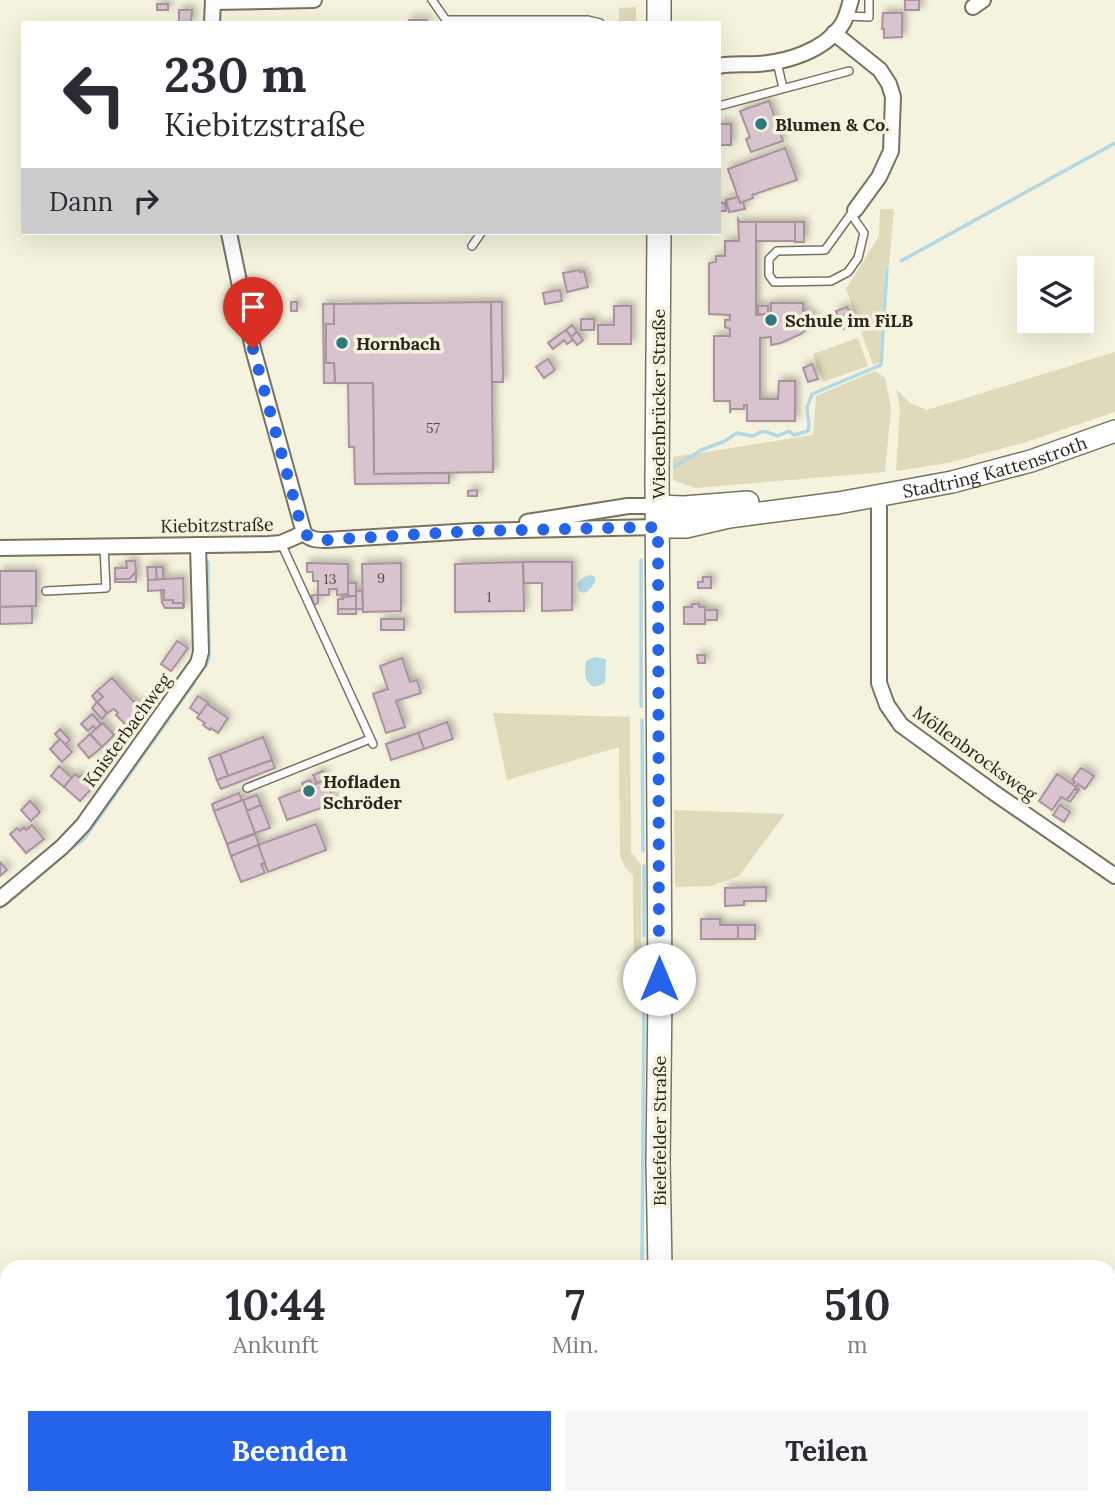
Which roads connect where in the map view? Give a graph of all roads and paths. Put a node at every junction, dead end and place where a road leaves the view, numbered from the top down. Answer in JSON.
{"nodes":[{"id":1,"x":314,"y":0,"type":"edge"},
{"id":2,"x":432,"y":0,"type":"edge"},
{"id":3,"x":851,"y":0,"type":"edge"},
{"id":4,"x":869,"y":0,"type":"edge"},
{"id":5,"x":213,"y":1,"type":"edge"},
{"id":6,"x":846,"y":16,"type":"junction"},
{"id":7,"x":212,"y":21,"type":"edge"},
{"id":8,"x":592,"y":21,"type":"edge"},
{"id":9,"x":834,"y":33,"type":"junction"},
{"id":10,"x":777,"y":62,"type":"junction"},
{"id":11,"x":721,"y":64,"type":"edge"},
{"id":12,"x":849,"y":71,"type":"dead end"},
{"id":13,"x":783,"y":88,"type":"junction"},
{"id":14,"x":721,"y":105,"type":"edge"},
{"id":15,"x":853,"y":212,"type":"junction"},
{"id":16,"x":229,"y":235,"type":"edge"},
{"id":17,"x":480,"y":235,"type":"edge"},
{"id":18,"x":659,"y":235,"type":"edge"},
{"id":19,"x":472,"y":246,"type":"dead end"},
{"id":20,"x":1115,"y":431,"type":"edge"},
{"id":21,"x":876,"y":496,"type":"junction"},
{"id":22,"x":658,"y":516,"type":"junction"},
{"id":23,"x":472,"y":531,"type":"junction"},
{"id":24,"x":304,"y":533,"type":"junction"},
{"id":25,"x":281,"y":543,"type":"junction"},
{"id":26,"x":198,"y":545,"type":"junction"},
{"id":27,"x":104,"y":547,"type":"junction"},
{"id":28,"x":0,"y":548,"type":"edge"},
{"id":29,"x":46,"y":591,"type":"dead end"},
{"id":30,"x":247,"y":788,"type":"dead end"},
{"id":31,"x":1115,"y":876,"type":"edge"},
{"id":32,"x":0,"y":899,"type":"edge"},
{"id":33,"x":660,"y":995,"type":"joint"},
{"id":34,"x":660,"y":1260,"type":"edge"}],
"edges":[{"from":1,"to":5,"type":"street"},
{"from":2,"to":8,"type":"lane"},
{"from":3,"to":6,"type":"street"},
{"from":4,"to":6,"type":"lane"},
{"from":5,"to":7,"type":"street"},
{"from":6,"to":9,"type":"street"},
{"from":9,"to":10,"type":"street"},
{"from":9,"to":15,"type":"street"},
{"from":10,"to":11,"type":"street"},
{"from":10,"to":13,"type":"lane"},
{"from":12,"to":13,"type":"lane"},
{"from":13,"to":14,"type":"lane"},
{"from":15,"to":15,"type":"lane"},
{"from":16,"to":24,"type":"street"},
{"from":17,"to":19,"type":"lane"},
{"from":18,"to":22,"type":"main road","name":"Wiedenbrücker Straße"},
{"from":20,"to":21,"type":"main road","name":"Stadtring Kattenstroth"},
{"from":21,"to":22,"type":"main road","name":"Stadtring Kattenstroth"},
{"from":21,"to":31,"type":"street","name":"Möllenbrocksweg"},
{"from":22,"to":23,"type":"street"},
{"from":22,"to":23,"type":"street"},
{"from":22,"to":33,"type":"main road","name":"Wiedenbrücker Straße"},
{"from":23,"to":24,"type":"street"},
{"from":24,"to":25,"type":"street","name":"Kiebitzstraße"},
{"from":25,"to":26,"type":"street","name":"Kiebitzstraße"},
{"from":25,"to":30,"type":"lane"},
{"from":26,"to":27,"type":"street","name":"Kiebitzstraße"},
{"from":26,"to":32,"type":"street","name":"Knisterbachweg"},
{"from":27,"to":28,"type":"street","name":"Kiebitzstraße"},
{"from":27,"to":29,"type":"lane"},
{"from":33,"to":34,"type":"main road","name":"Bielefelder Straße"}]}
